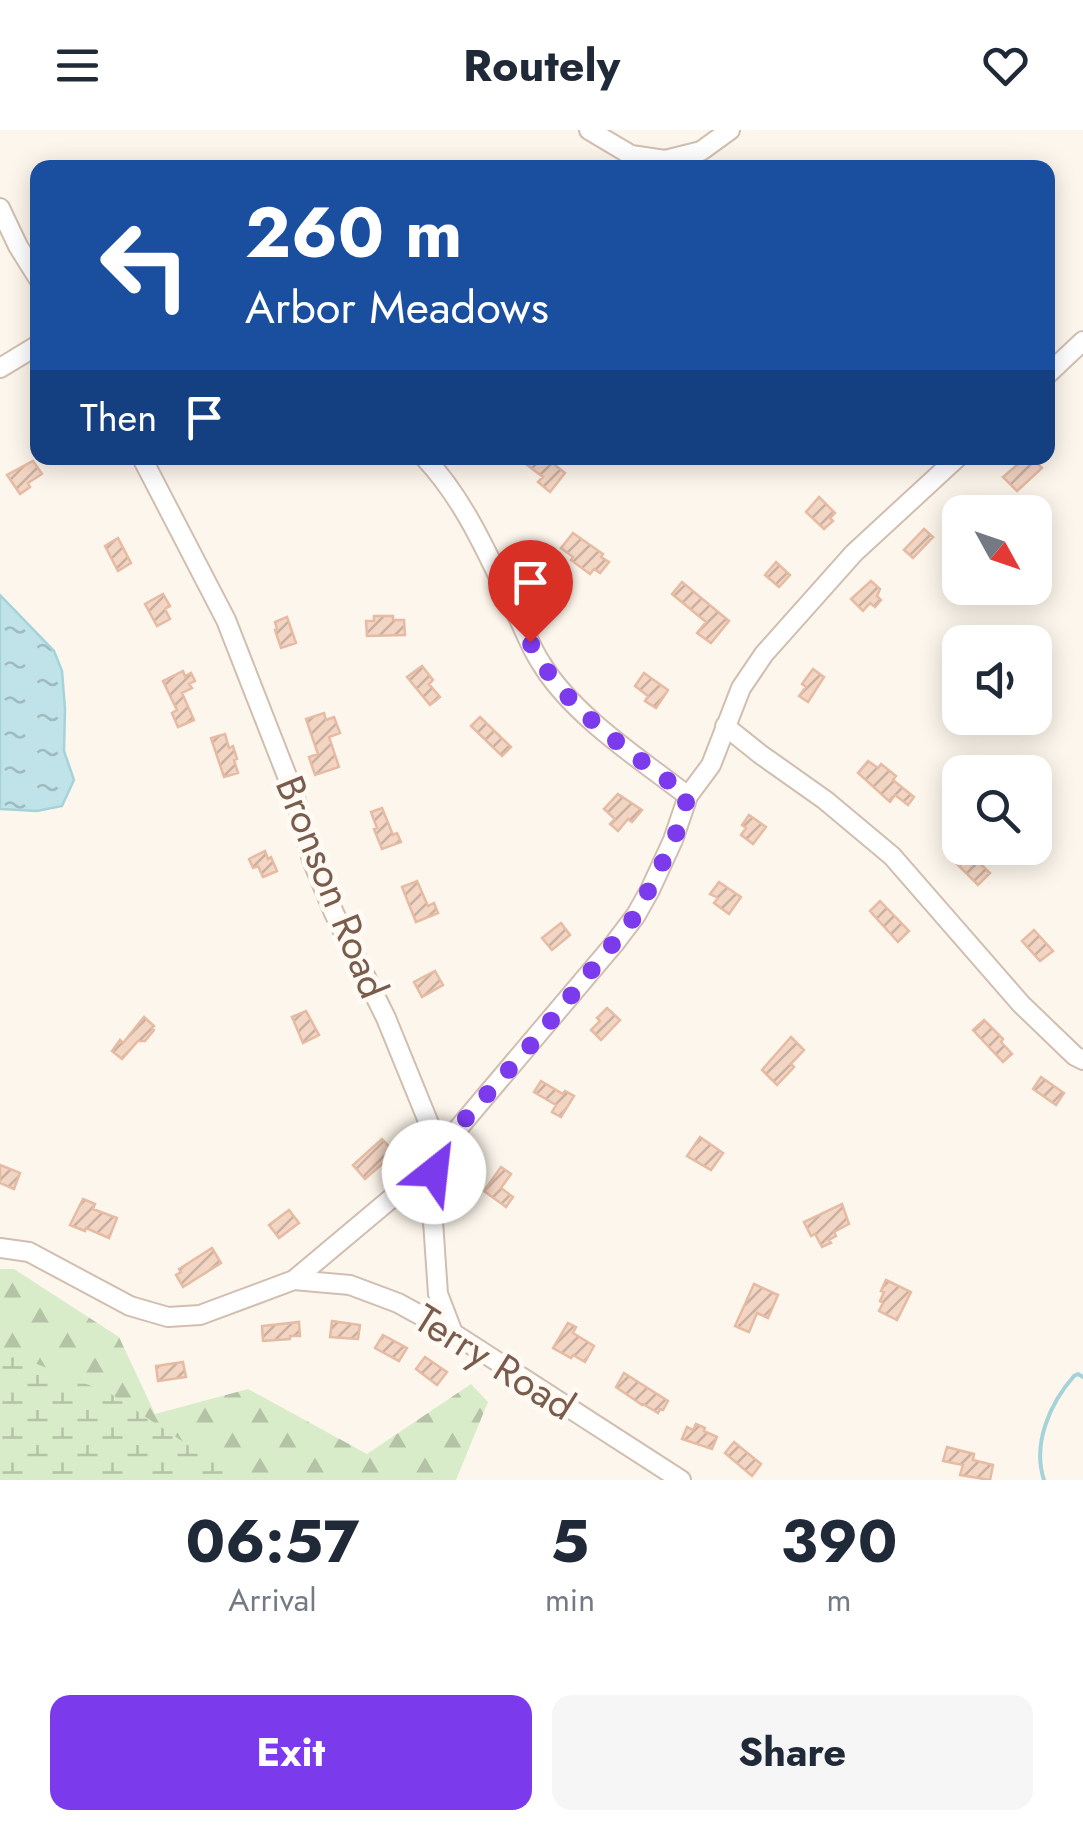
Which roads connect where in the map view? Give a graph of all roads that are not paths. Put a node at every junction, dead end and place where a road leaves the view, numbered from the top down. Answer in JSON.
{"nodes":[{"id":1,"x":589,"y":130,"type":"edge"},
{"id":2,"x":730,"y":130,"type":"edge"},
{"id":3,"x":0,"y":208,"type":"edge"},
{"id":4,"x":30,"y":265,"type":"edge"},
{"id":5,"x":1083,"y":341,"type":"edge"},
{"id":6,"x":30,"y":350,"type":"edge"},
{"id":7,"x":1055,"y":367,"type":"edge"},
{"id":8,"x":0,"y":368,"type":"edge"},
{"id":9,"x":146,"y":465,"type":"edge"},
{"id":10,"x":431,"y":465,"type":"edge"},
{"id":11,"x":949,"y":465,"type":"edge"},
{"id":12,"x":725,"y":726,"type":"junction"},
{"id":13,"x":688,"y":796,"type":"junction"},
{"id":14,"x":1083,"y":1060,"type":"edge"},
{"id":15,"x":437,"y":1151,"type":"junction"},
{"id":16,"x":0,"y":1248,"type":"edge"},
{"id":17,"x":294,"y":1280,"type":"junction"},
{"id":18,"x":453,"y":1333,"type":"junction"},
{"id":19,"x":677,"y":1479,"type":"edge"}],
"edges":[{"from":1,"to":2,"type":"street"},
{"from":3,"to":4,"type":"street"},
{"from":5,"to":7,"type":"street"},
{"from":6,"to":8,"type":"street"},
{"from":9,"to":15,"type":"street","name":"Bronson Road"},
{"from":10,"to":13,"type":"street"},
{"from":11,"to":12,"type":"street"},
{"from":12,"to":13,"type":"street"},
{"from":12,"to":14,"type":"street"},
{"from":13,"to":15,"type":"street"},
{"from":15,"to":17,"type":"street"},
{"from":15,"to":18,"type":"street","name":"Bronson Road"},
{"from":16,"to":17,"type":"street"},
{"from":17,"to":18,"type":"street","name":"Terry Road"},
{"from":18,"to":19,"type":"street","name":"Terry Road"}]}
